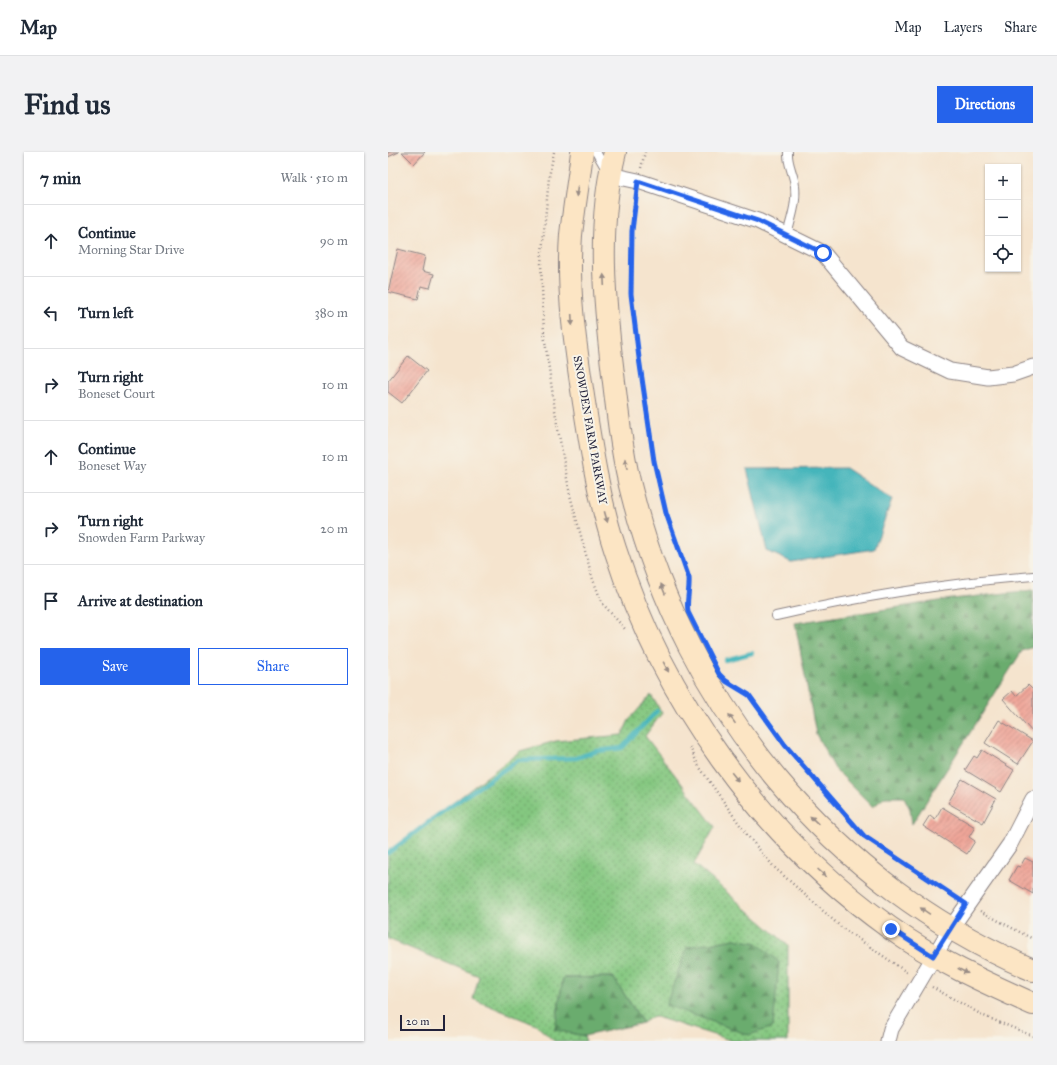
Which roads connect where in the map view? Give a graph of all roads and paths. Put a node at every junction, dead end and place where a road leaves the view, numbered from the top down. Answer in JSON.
{"nodes":[{"id":1,"x":582,"y":152,"type":"edge"},
{"id":2,"x":596,"y":152,"type":"edge"},
{"id":3,"x":615,"y":152,"type":"edge"},
{"id":4,"x":645,"y":152,"type":"edge"},
{"id":5,"x":788,"y":152,"type":"edge"},
{"id":6,"x":610,"y":175,"type":"junction"},
{"id":7,"x":638,"y":181,"type":"junction"},
{"id":8,"x":787,"y":235,"type":"junction"},
{"id":9,"x":1033,"y":367,"type":"edge"},
{"id":10,"x":1033,"y":576,"type":"edge"},
{"id":11,"x":687,"y":604,"type":"dead end"},
{"id":12,"x":776,"y":616,"type":"dead end"},
{"id":13,"x":731,"y":684,"type":"dead end"},
{"id":14,"x":1033,"y":799,"type":"edge"},
{"id":15,"x":966,"y":904,"type":"junction"},
{"id":16,"x":951,"y":928,"type":"junction"},
{"id":17,"x":1033,"y":939,"type":"edge"},
{"id":18,"x":933,"y":956,"type":"junction"},
{"id":19,"x":1033,"y":970,"type":"edge"},
{"id":20,"x":1033,"y":1004,"type":"edge"},
{"id":21,"x":888,"y":1041,"type":"edge"}],
"edges":[{"from":1,"to":18,"type":"main road","name":"SNOWDEN FARM PARKWAY","one_way":true},
{"from":2,"to":6,"type":"lane"},
{"from":3,"to":6,"type":"main road"},
{"from":4,"to":7,"type":"path"},
{"from":5,"to":8,"type":"lane"},
{"from":6,"to":7,"type":"street"},
{"from":16,"to":6,"type":"main road","one_way":true},
{"from":7,"to":8,"type":"street"},
{"from":7,"to":11,"type":"path"},
{"from":8,"to":9,"type":"street"},
{"from":10,"to":12,"type":"lane"},
{"from":13,"to":15,"type":"path"},
{"from":14,"to":15,"type":"street"},
{"from":15,"to":16,"type":"street"},
{"from":15,"to":17,"type":"path"},
{"from":16,"to":18,"type":"street"},
{"from":16,"to":19,"type":"main road"},
{"from":18,"to":20,"type":"main road","name":"SNOWDEN FARM PARKWAY","one_way":true},
{"from":18,"to":21,"type":"street"}]}
